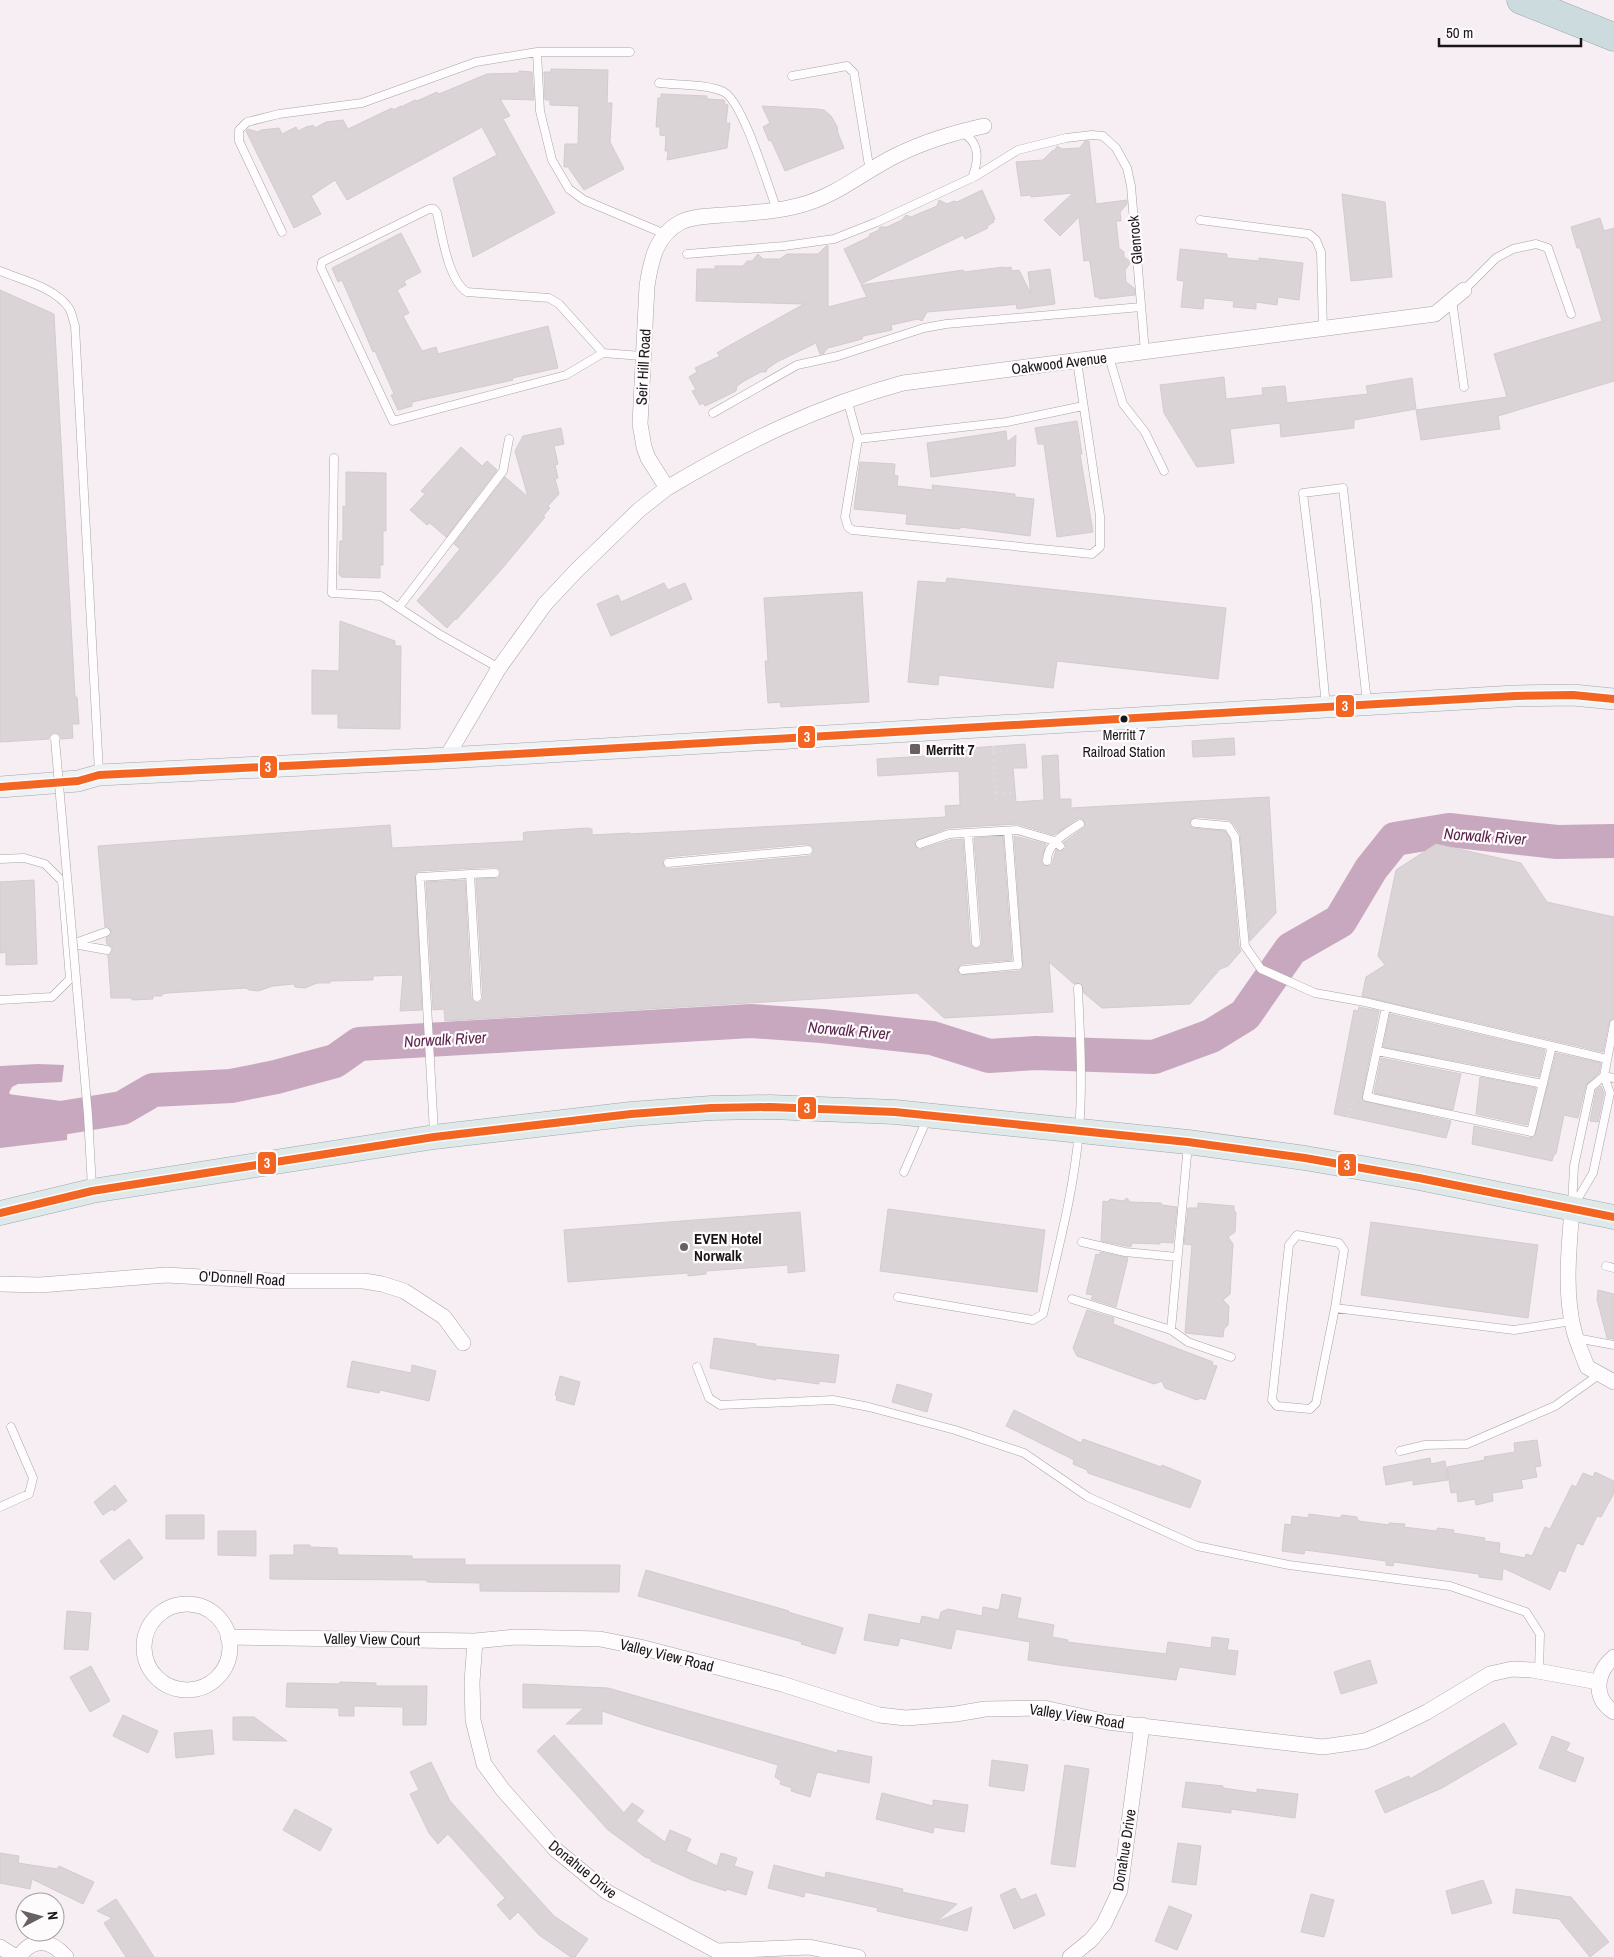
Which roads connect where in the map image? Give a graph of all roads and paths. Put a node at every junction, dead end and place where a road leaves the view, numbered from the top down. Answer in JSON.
{"nodes":[{"id":1,"x":1521,"y":0,"type":"edge"},
{"id":2,"x":1614,"y":37,"type":"edge"},
{"id":3,"x":537,"y":52,"type":"junction"},
{"id":4,"x":630,"y":52,"type":"dead end"},
{"id":5,"x":792,"y":76,"type":"dead end"},
{"id":6,"x":659,"y":83,"type":"dead end"},
{"id":7,"x":984,"y":126,"type":"dead end"},
{"id":8,"x":959,"y":131,"type":"junction"},
{"id":9,"x":870,"y":172,"type":"junction"},
{"id":10,"x":972,"y":178,"type":"junction"},
{"id":11,"x":777,"y":210,"type":"junction"},
{"id":12,"x":1200,"y":220,"type":"dead end"},
{"id":13,"x":282,"y":232,"type":"dead end"},
{"id":14,"x":666,"y":234,"type":"junction"},
{"id":15,"x":687,"y":254,"type":"dead end"},
{"id":16,"x":0,"y":271,"type":"edge"},
{"id":17,"x":1464,"y":290,"type":"joint"},
{"id":18,"x":1452,"y":300,"type":"junction"},
{"id":19,"x":1142,"y":307,"type":"junction"},
{"id":20,"x":1571,"y":314,"type":"dead end"},
{"id":21,"x":1322,"y":330,"type":"junction"},
{"id":22,"x":1145,"y":352,"type":"junction"},
{"id":23,"x":603,"y":353,"type":"junction"},
{"id":24,"x":642,"y":356,"type":"junction"},
{"id":25,"x":1109,"y":357,"type":"junction"},
{"id":26,"x":1078,"y":361,"type":"junction"},
{"id":27,"x":1464,"y":387,"type":"dead end"},
{"id":28,"x":847,"y":399,"type":"junction"},
{"id":29,"x":1084,"y":406,"type":"junction"},
{"id":30,"x":713,"y":414,"type":"dead end"},
{"id":31,"x":509,"y":438,"type":"dead end"},
{"id":32,"x":858,"y":439,"type":"junction"},
{"id":33,"x":334,"y":458,"type":"dead end"},
{"id":34,"x":1164,"y":471,"type":"dead end"},
{"id":35,"x":667,"y":488,"type":"junction"},
{"id":36,"x":399,"y":608,"type":"junction"},
{"id":37,"x":499,"y":668,"type":"junction"},
{"id":38,"x":1614,"y":699,"type":"edge"},
{"id":39,"x":1368,"y":704,"type":"junction"},
{"id":40,"x":1326,"y":707,"type":"junction"},
{"id":41,"x":55,"y":739,"type":"dead end"},
{"id":42,"x":1009,"y":751,"type":"dead end"},
{"id":43,"x":446,"y":758,"type":"junction"},
{"id":44,"x":99,"y":776,"type":"junction"},
{"id":45,"x":0,"y":786,"type":"edge"},
{"id":46,"x":1011,"y":793,"type":"dead end"},
{"id":47,"x":996,"y":794,"type":"junction"},
{"id":48,"x":996,"y":803,"type":"dead end"},
{"id":49,"x":1195,"y":823,"type":"dead end"},
{"id":50,"x":1080,"y":824,"type":"dead end"},
{"id":51,"x":1008,"y":831,"type":"junction"},
{"id":52,"x":968,"y":833,"type":"junction"},
{"id":53,"x":1058,"y":843,"type":"junction"},
{"id":54,"x":920,"y":844,"type":"dead end"},
{"id":55,"x":808,"y":850,"type":"dead end"},
{"id":56,"x":0,"y":860,"type":"edge"},
{"id":57,"x":1047,"y":861,"type":"dead end"},
{"id":58,"x":668,"y":863,"type":"dead end"},
{"id":59,"x":495,"y":873,"type":"dead end"},
{"id":60,"x":470,"y":874,"type":"junction"},
{"id":61,"x":106,"y":932,"type":"dead end"},
{"id":62,"x":976,"y":943,"type":"dead end"},
{"id":63,"x":73,"y":944,"type":"junction"},
{"id":64,"x":107,"y":950,"type":"dead end"},
{"id":65,"x":963,"y":970,"type":"dead end"},
{"id":66,"x":1078,"y":988,"type":"dead end"},
{"id":67,"x":477,"y":997,"type":"dead end"},
{"id":68,"x":0,"y":1000,"type":"edge"},
{"id":69,"x":1386,"y":1007,"type":"junction"},
{"id":70,"x":1614,"y":1024,"type":"edge"},
{"id":71,"x":1552,"y":1046,"type":"junction"},
{"id":72,"x":1377,"y":1051,"type":"junction"},
{"id":73,"x":1607,"y":1059,"type":"junction"},
{"id":74,"x":1604,"y":1076,"type":"junction"},
{"id":75,"x":1614,"y":1078,"type":"edge"},
{"id":76,"x":1543,"y":1084,"type":"junction"},
{"id":77,"x":929,"y":1115,"type":"junction"},
{"id":78,"x":1079,"y":1131,"type":"junction"},
{"id":79,"x":434,"y":1137,"type":"junction"},
{"id":80,"x":1188,"y":1142,"type":"junction"},
{"id":81,"x":904,"y":1172,"type":"dead end"},
{"id":82,"x":92,"y":1191,"type":"junction"},
{"id":83,"x":1572,"y":1208,"type":"junction"},
{"id":84,"x":0,"y":1213,"type":"edge"},
{"id":85,"x":1614,"y":1217,"type":"edge"},
{"id":86,"x":1082,"y":1242,"type":"dead end"},
{"id":87,"x":1177,"y":1257,"type":"junction"},
{"id":88,"x":0,"y":1284,"type":"edge"},
{"id":89,"x":898,"y":1297,"type":"dead end"},
{"id":90,"x":1072,"y":1300,"type":"dead end"},
{"id":91,"x":1335,"y":1308,"type":"junction"},
{"id":92,"x":1572,"y":1321,"type":"junction"},
{"id":93,"x":1171,"y":1330,"type":"junction"},
{"id":94,"x":1576,"y":1338,"type":"junction"},
{"id":95,"x":463,"y":1343,"type":"dead end"},
{"id":96,"x":1614,"y":1345,"type":"edge"},
{"id":97,"x":1232,"y":1357,"type":"dead end"},
{"id":98,"x":697,"y":1367,"type":"dead end"},
{"id":99,"x":1600,"y":1374,"type":"junction"},
{"id":100,"x":1614,"y":1382,"type":"edge"},
{"id":101,"x":11,"y":1427,"type":"dead end"},
{"id":102,"x":1400,"y":1451,"type":"dead end"},
{"id":103,"x":0,"y":1507,"type":"edge"},
{"id":104,"x":228,"y":1636,"type":"junction"},
{"id":105,"x":516,"y":1637,"type":"joint"},
{"id":106,"x":475,"y":1641,"type":"junction"},
{"id":107,"x":1614,"y":1657,"type":"edge"},
{"id":108,"x":1539,"y":1672,"type":"junction"},
{"id":109,"x":1600,"y":1677,"type":"junction"},
{"id":110,"x":1614,"y":1712,"type":"edge"},
{"id":111,"x":1142,"y":1725,"type":"junction"},
{"id":112,"x":0,"y":1947,"type":"edge"},
{"id":113,"x":716,"y":1954,"type":"edge"},
{"id":114,"x":17,"y":1957,"type":"edge"},
{"id":115,"x":66,"y":1957,"type":"edge"},
{"id":116,"x":858,"y":1957,"type":"edge"},
{"id":117,"x":1070,"y":1957,"type":"edge"}],
"edges":[{"from":1,"to":2,"type":"highway"},
{"from":3,"to":4,"type":"lane"},
{"from":3,"to":13,"type":"lane"},
{"from":3,"to":14,"type":"lane"},
{"from":5,"to":9,"type":"lane"},
{"from":6,"to":11,"type":"lane"},
{"from":7,"to":8,"type":"street","name":"Seir Hill Road"},
{"from":8,"to":9,"type":"street","name":"Seir Hill Road"},
{"from":8,"to":10,"type":"lane"},
{"from":9,"to":11,"type":"street","name":"Seir Hill Road"},
{"from":10,"to":15,"type":"lane"},
{"from":10,"to":19,"type":"lane","name":"Glenrock"},
{"from":11,"to":14,"type":"street","name":"Seir Hill Road"},
{"from":12,"to":21,"type":"lane"},
{"from":14,"to":24,"type":"street","name":"Seir Hill Road"},
{"from":16,"to":44,"type":"lane"},
{"from":17,"to":18,"type":"street","name":"Oakwood Avenue"},
{"from":17,"to":20,"type":"lane"},
{"from":18,"to":21,"type":"street","name":"Oakwood Avenue"},
{"from":18,"to":27,"type":"lane"},
{"from":19,"to":22,"type":"lane","name":"Glenrock"},
{"from":19,"to":30,"type":"lane"},
{"from":21,"to":22,"type":"street","name":"Oakwood Avenue"},
{"from":22,"to":25,"type":"street","name":"Oakwood Avenue"},
{"from":23,"to":23,"type":"lane"},
{"from":23,"to":24,"type":"lane"},
{"from":24,"to":35,"type":"street","name":"Seir Hill Road"},
{"from":25,"to":26,"type":"street","name":"Oakwood Avenue"},
{"from":25,"to":34,"type":"lane"},
{"from":26,"to":28,"type":"street","name":"Oakwood Avenue"},
{"from":26,"to":29,"type":"lane"},
{"from":28,"to":32,"type":"lane"},
{"from":28,"to":35,"type":"street","name":"Oakwood Avenue"},
{"from":29,"to":32,"type":"lane"},
{"from":29,"to":32,"type":"lane"},
{"from":31,"to":36,"type":"lane"},
{"from":33,"to":36,"type":"lane"},
{"from":35,"to":37,"type":"street"},
{"from":36,"to":37,"type":"lane"},
{"from":37,"to":43,"type":"street"},
{"from":38,"to":39,"type":"street"},
{"from":39,"to":40,"type":"street"},
{"from":39,"to":40,"type":"lane"},
{"from":40,"to":43,"type":"street"},
{"from":41,"to":63,"type":"lane","bridge":true},
{"from":42,"to":47,"type":"path"},
{"from":43,"to":44,"type":"street"},
{"from":44,"to":45,"type":"street"},
{"from":46,"to":47,"type":"path"},
{"from":47,"to":48,"type":"path"},
{"from":49,"to":69,"type":"lane"},
{"from":50,"to":53,"type":"lane"},
{"from":51,"to":52,"type":"lane"},
{"from":51,"to":53,"type":"lane"},
{"from":51,"to":65,"type":"lane"},
{"from":52,"to":54,"type":"lane"},
{"from":52,"to":62,"type":"lane"},
{"from":53,"to":57,"type":"lane"},
{"from":55,"to":58,"type":"lane"},
{"from":56,"to":68,"type":"lane"},
{"from":59,"to":60,"type":"lane"},
{"from":60,"to":67,"type":"lane"},
{"from":60,"to":79,"type":"lane"},
{"from":61,"to":63,"type":"lane"},
{"from":63,"to":64,"type":"lane"},
{"from":63,"to":82,"type":"lane","bridge":true},
{"from":66,"to":78,"type":"lane"},
{"from":69,"to":71,"type":"lane"},
{"from":69,"to":72,"type":"lane"},
{"from":70,"to":73,"type":"lane"},
{"from":71,"to":73,"type":"lane"},
{"from":71,"to":76,"type":"lane"},
{"from":72,"to":76,"type":"lane"},
{"from":72,"to":76,"type":"lane"},
{"from":73,"to":74,"type":"lane"},
{"from":74,"to":75,"type":"lane"},
{"from":74,"to":83,"type":"lane"},
{"from":74,"to":83,"type":"lane"},
{"from":77,"to":78,"type":"main road"},
{"from":77,"to":79,"type":"main road"},
{"from":77,"to":81,"type":"lane"},
{"from":78,"to":80,"type":"main road"},
{"from":78,"to":89,"type":"lane"},
{"from":79,"to":82,"type":"main road"},
{"from":80,"to":83,"type":"main road"},
{"from":80,"to":87,"type":"lane"},
{"from":82,"to":84,"type":"main road"},
{"from":83,"to":85,"type":"main road"},
{"from":83,"to":92,"type":"street"},
{"from":86,"to":87,"type":"lane"},
{"from":87,"to":93,"type":"lane"},
{"from":88,"to":95,"type":"street","name":"O'Donnell Road"},
{"from":90,"to":93,"type":"lane"},
{"from":91,"to":91,"type":"lane"},
{"from":91,"to":92,"type":"lane"},
{"from":92,"to":94,"type":"street"},
{"from":93,"to":97,"type":"lane"},
{"from":94,"to":96,"type":"lane"},
{"from":94,"to":99,"type":"street"},
{"from":98,"to":108,"type":"lane"},
{"from":99,"to":100,"type":"street"},
{"from":99,"to":102,"type":"lane"},
{"from":101,"to":103,"type":"lane"},
{"from":104,"to":104,"type":"street"},
{"from":104,"to":106,"type":"street","name":"Valley View Court"},
{"from":105,"to":106,"type":"street","name":"Valley View Court"},
{"from":105,"to":111,"type":"street","name":"Valley View Road"},
{"from":106,"to":113,"type":"street","name":"Donahue Drive"},
{"from":107,"to":109,"type":"street"},
{"from":108,"to":109,"type":"street","name":"Valley View Road"},
{"from":108,"to":111,"type":"street","name":"Valley View Road"},
{"from":109,"to":110,"type":"street"},
{"from":111,"to":117,"type":"street","name":"Donahue Drive"},
{"from":112,"to":114,"type":"street"},
{"from":113,"to":116,"type":"street","name":"Donahue Drive"},
{"from":114,"to":115,"type":"street"}]}
